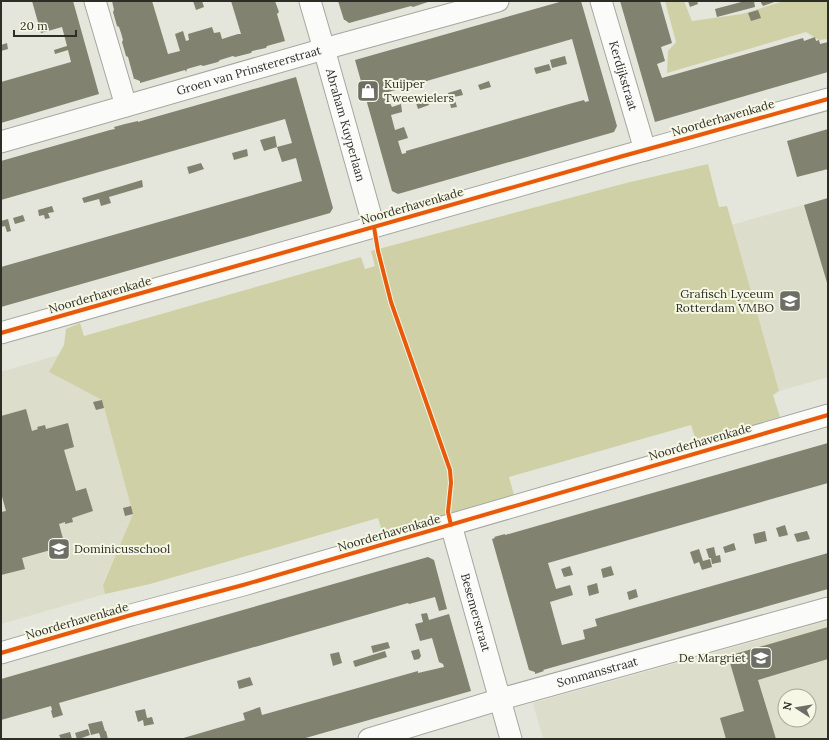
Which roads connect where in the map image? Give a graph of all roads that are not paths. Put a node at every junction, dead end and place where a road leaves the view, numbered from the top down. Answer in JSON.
{"nodes":[{"id":1,"x":95,"y":1,"type":"edge"},
{"id":2,"x":310,"y":1,"type":"edge"},
{"id":3,"x":498,"y":1,"type":"edge"},
{"id":4,"x":601,"y":1,"type":"edge"},
{"id":5,"x":324,"y":49,"type":"junction"},
{"id":6,"x":828,"y":99,"type":"edge"},
{"id":7,"x":126,"y":106,"type":"junction"},
{"id":8,"x":1,"y":142,"type":"edge"},
{"id":9,"x":645,"y":150,"type":"junction"},
{"id":10,"x":374,"y":227,"type":"junction"},
{"id":11,"x":1,"y":334,"type":"edge"},
{"id":12,"x":828,"y":415,"type":"edge"},
{"id":13,"x":451,"y":525,"type":"junction"},
{"id":14,"x":828,"y":608,"type":"edge"},
{"id":15,"x":1,"y":653,"type":"edge"},
{"id":16,"x":501,"y":699,"type":"junction"},
{"id":17,"x":368,"y":739,"type":"edge"},
{"id":18,"x":511,"y":739,"type":"edge"}],
"edges":[{"from":1,"to":7,"type":"street"},
{"from":2,"to":5,"type":"street","name":"Abraham Kuyperlaan"},
{"from":3,"to":5,"type":"street","name":"Groen van Prinstererstraat"},
{"from":4,"to":9,"type":"street","name":"Kerdijkstraat"},
{"from":5,"to":7,"type":"street","name":"Groen van Prinstererstraat"},
{"from":5,"to":10,"type":"street","name":"Abraham Kuyperlaan"},
{"from":6,"to":9,"type":"street","name":"Noorderhavenkade"},
{"from":7,"to":8,"type":"street","name":"Groen van Prinstererstraat"},
{"from":9,"to":10,"type":"street","name":"Noorderhavenkade"},
{"from":10,"to":11,"type":"street","name":"Noorderhavenkade"},
{"from":12,"to":13,"type":"street","name":"Noorderhavenkade"},
{"from":13,"to":15,"type":"street","name":"Noorderhavenkade"},
{"from":13,"to":16,"type":"street","name":"Besemerstraat"},
{"from":14,"to":16,"type":"street","name":"Sonmansstraat"},
{"from":16,"to":17,"type":"street","name":"Sonmansstraat"},
{"from":16,"to":18,"type":"street","name":"Besemerstraat"}]}
